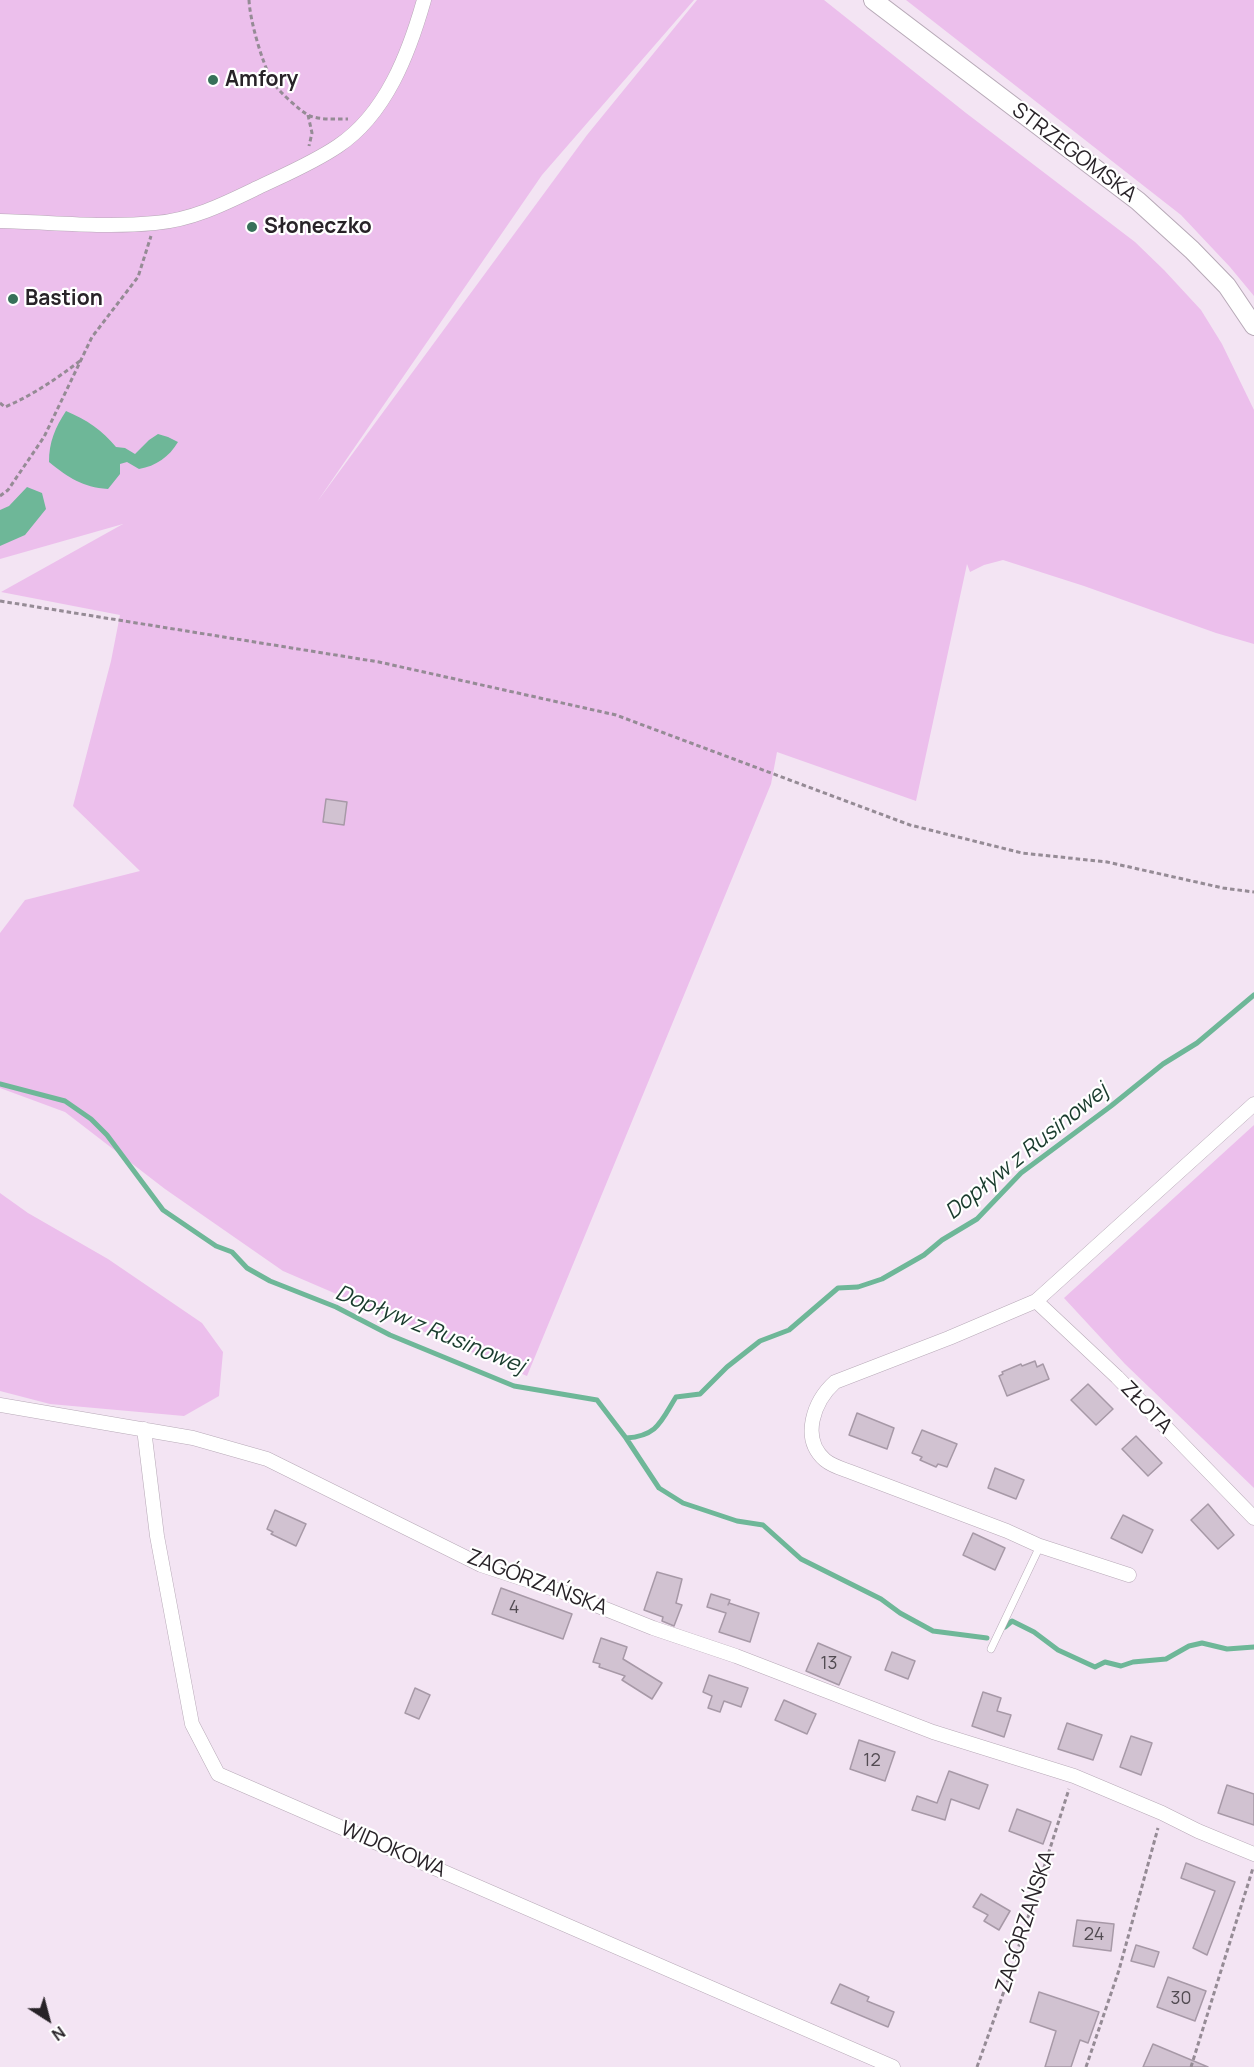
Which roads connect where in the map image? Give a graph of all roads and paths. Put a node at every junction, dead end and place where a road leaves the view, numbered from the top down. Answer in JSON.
{"nodes":[{"id":1,"x":249,"y":0,"type":"edge"},
{"id":2,"x":424,"y":0,"type":"edge"},
{"id":3,"x":873,"y":0,"type":"edge"},
{"id":4,"x":308,"y":115,"type":"junction"},
{"id":5,"x":368,"y":118,"type":"junction"},
{"id":6,"x":313,"y":161,"type":"junction"},
{"id":7,"x":0,"y":221,"type":"edge"},
{"id":8,"x":156,"y":223,"type":"junction"},
{"id":9,"x":1254,"y":326,"type":"edge"},
{"id":10,"x":80,"y":361,"type":"junction"},
{"id":11,"x":0,"y":403,"type":"edge"},
{"id":12,"x":0,"y":496,"type":"edge"},
{"id":13,"x":0,"y":601,"type":"edge"},
{"id":14,"x":1254,"y":892,"type":"edge"},
{"id":15,"x":1254,"y":1104,"type":"edge"},
{"id":16,"x":1036,"y":1301,"type":"junction"},
{"id":17,"x":0,"y":1405,"type":"edge"},
{"id":18,"x":144,"y":1429,"type":"junction"},
{"id":19,"x":1254,"y":1518,"type":"edge"},
{"id":20,"x":1040,"y":1546,"type":"junction"},
{"id":21,"x":1128,"y":1575,"type":"dead end"},
{"id":22,"x":991,"y":1649,"type":"dead end"},
{"id":23,"x":1074,"y":1776,"type":"junction"},
{"id":24,"x":1162,"y":1813,"type":"junction"},
{"id":25,"x":1254,"y":1854,"type":"edge"},
{"id":26,"x":1254,"y":1864,"type":"edge"},
{"id":27,"x":893,"y":2067,"type":"edge"},
{"id":28,"x":977,"y":2067,"type":"edge"},
{"id":29,"x":1086,"y":2067,"type":"edge"},
{"id":30,"x":1191,"y":2067,"type":"edge"}],
"edges":[{"from":1,"to":4,"type":"path"},
{"from":2,"to":5,"type":"street"},
{"from":3,"to":9,"type":"main road","name":"STRZEGOMSKA"},
{"from":4,"to":5,"type":"path"},
{"from":4,"to":6,"type":"path"},
{"from":5,"to":6,"type":"street"},
{"from":6,"to":8,"type":"street"},
{"from":7,"to":8,"type":"street"},
{"from":8,"to":10,"type":"path"},
{"from":10,"to":11,"type":"path"},
{"from":10,"to":12,"type":"path"},
{"from":13,"to":14,"type":"path"},
{"from":15,"to":16,"type":"street"},
{"from":16,"to":19,"type":"street","name":"ZŁOTA"},
{"from":16,"to":20,"type":"street"},
{"from":17,"to":18,"type":"street","name":"ZAGÓRZAŃSKA"},
{"from":18,"to":23,"type":"street","name":"ZAGÓRZAŃSKA"},
{"from":18,"to":27,"type":"street","name":"WIDOKOWA"},
{"from":20,"to":21,"type":"street"},
{"from":20,"to":22,"type":"lane"},
{"from":23,"to":24,"type":"street","name":"ZAGÓRZAŃSKA"},
{"from":23,"to":28,"type":"path","name":"ZAGÓRZAŃSKA"},
{"from":24,"to":25,"type":"street","name":"ZAGÓRZAŃSKA"},
{"from":24,"to":29,"type":"path"},
{"from":26,"to":30,"type":"path"}]}
